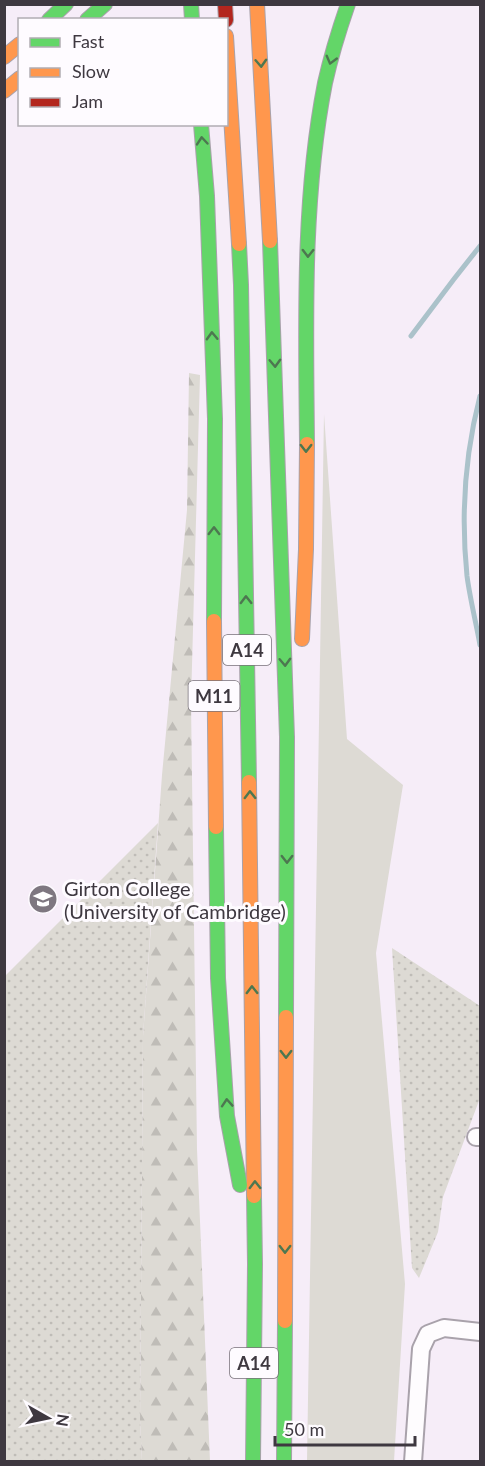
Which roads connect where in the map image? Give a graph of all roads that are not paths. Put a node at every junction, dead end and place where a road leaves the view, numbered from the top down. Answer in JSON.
{"nodes":[{"id":1,"x":66,"y":4,"type":"edge"},
{"id":2,"x":105,"y":4,"type":"edge"},
{"id":3,"x":257,"y":4,"type":"edge"},
{"id":4,"x":348,"y":4,"type":"edge"},
{"id":5,"x":51,"y":18,"type":"edge"},
{"id":6,"x":89,"y":18,"type":"edge"},
{"id":7,"x":18,"y":46,"type":"edge"},
{"id":8,"x":4,"y":57,"type":"edge"},
{"id":9,"x":228,"y":69,"type":"edge"},
{"id":10,"x":18,"y":80,"type":"edge"},
{"id":11,"x":4,"y":91,"type":"edge"},
{"id":12,"x":201,"y":126,"type":"edge"},
{"id":13,"x":287,"y":737,"type":"junction"},
{"id":14,"x":255,"y":1264,"type":"junction"},
{"id":15,"x":480,"y":1332,"type":"edge"},
{"id":16,"x":254,"y":1461,"type":"edge"},
{"id":17,"x":284,"y":1461,"type":"edge"},
{"id":18,"x":413,"y":1461,"type":"edge"}],
"edges":[{"from":1,"to":5,"type":"main road"},
{"from":2,"to":6,"type":"main road"},
{"from":3,"to":13,"type":"main road","number":"A14","one_way":true},
{"from":4,"to":13,"type":"main road","number":"A14","one_way":true},
{"from":7,"to":8,"type":"main road"},
{"from":14,"to":9,"type":"main road","number":"A14","one_way":true},
{"from":10,"to":11,"type":"main road"},
{"from":14,"to":12,"type":"main road","number":"M11","one_way":true},
{"from":13,"to":17,"type":"main road","number":"A14","one_way":true},
{"from":14,"to":16,"type":"main road","number":"A14"},
{"from":15,"to":18,"type":"street"}]}
